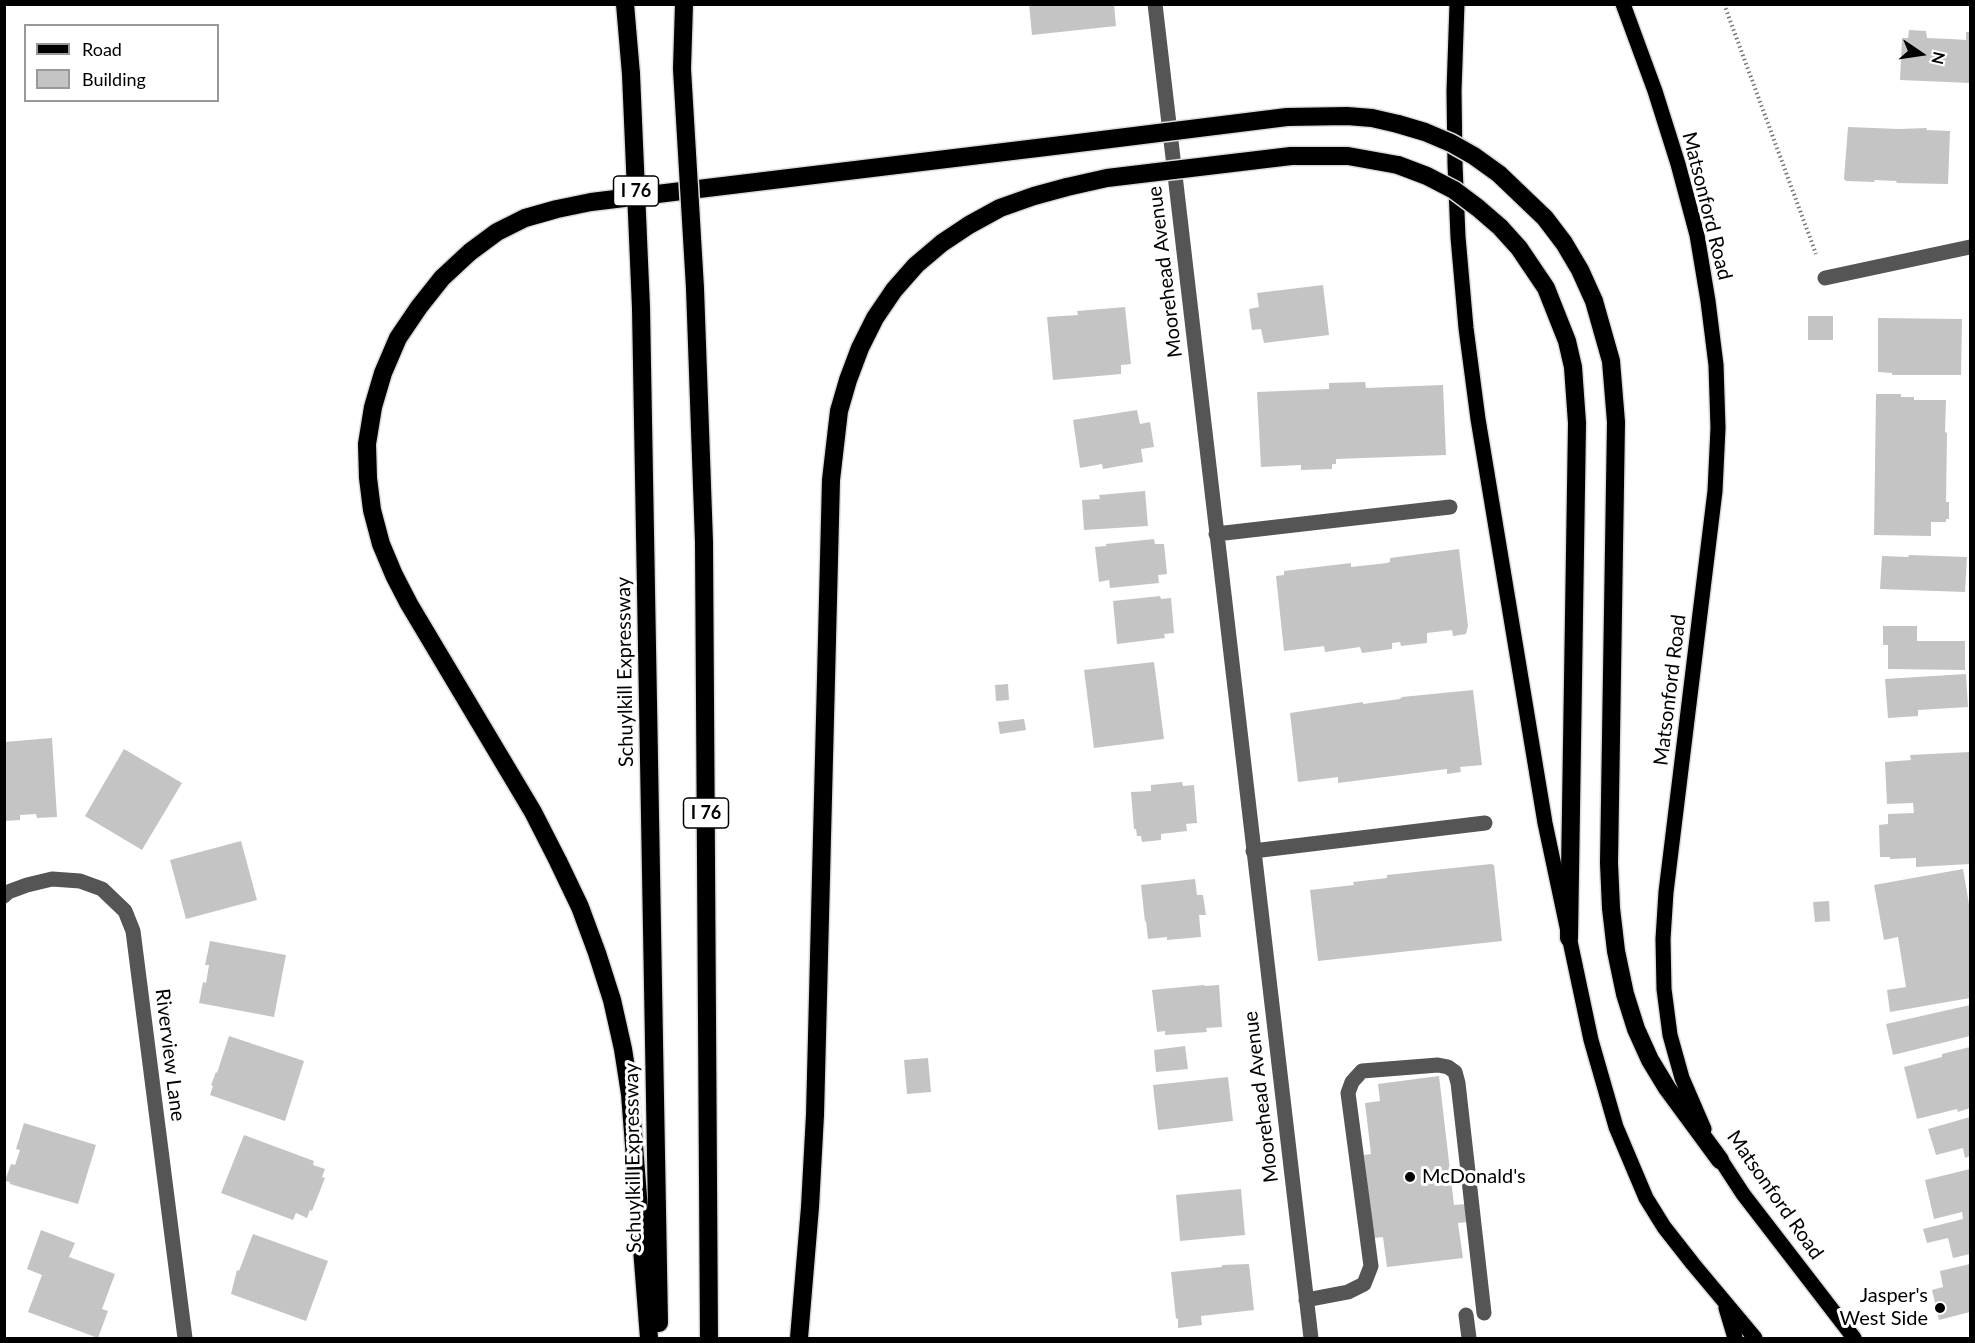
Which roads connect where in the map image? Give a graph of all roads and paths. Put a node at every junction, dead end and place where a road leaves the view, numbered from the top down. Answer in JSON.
{"nodes":[{"id":1,"x":625,"y":4,"type":"edge"},
{"id":2,"x":1155,"y":4,"type":"edge"},
{"id":3,"x":1457,"y":4,"type":"edge"},
{"id":4,"x":1623,"y":4,"type":"edge"},
{"id":5,"x":1724,"y":4,"type":"edge"},
{"id":6,"x":685,"y":9,"type":"edge"},
{"id":7,"x":1971,"y":247,"type":"edge"},
{"id":8,"x":1825,"y":278,"type":"joint"},
{"id":9,"x":1450,"y":507,"type":"dead end"},
{"id":10,"x":1216,"y":534,"type":"junction"},
{"id":11,"x":1485,"y":823,"type":"dead end"},
{"id":12,"x":1253,"y":851,"type":"junction"},
{"id":13,"x":4,"y":896,"type":"edge"},
{"id":14,"x":1569,"y":938,"type":"junction"},
{"id":15,"x":1720,"y":1160,"type":"junction"},
{"id":16,"x":1306,"y":1300,"type":"junction"},
{"id":17,"x":1724,"y":1302,"type":"junction"},
{"id":18,"x":1484,"y":1313,"type":"dead end"},
{"id":19,"x":1466,"y":1315,"type":"dead end"},
{"id":20,"x":185,"y":1338,"type":"edge"},
{"id":21,"x":649,"y":1338,"type":"edge"},
{"id":22,"x":659,"y":1338,"type":"edge"},
{"id":23,"x":709,"y":1338,"type":"edge"},
{"id":24,"x":799,"y":1338,"type":"edge"},
{"id":25,"x":1311,"y":1338,"type":"edge"},
{"id":26,"x":1469,"y":1338,"type":"edge"},
{"id":27,"x":1735,"y":1338,"type":"edge"},
{"id":28,"x":1755,"y":1338,"type":"edge"},
{"id":29,"x":1854,"y":1338,"type":"edge"}],
"edges":[{"from":1,"to":22,"type":"highway","name":"Schuylkill Expressway","number":"I 76","bridge":true},
{"from":2,"to":10,"type":"street","name":"Moorehead Avenue"},
{"from":3,"to":14,"type":"main road"},
{"from":4,"to":15,"type":"main road","name":"Matsonford Road"},
{"from":5,"to":8,"type":"path"},
{"from":6,"to":23,"type":"highway","number":"I 76","bridge":true},
{"from":7,"to":8,"type":"street"},
{"from":9,"to":10,"type":"street"},
{"from":10,"to":12,"type":"street","name":"Moorehead Avenue"},
{"from":11,"to":12,"type":"street"},
{"from":12,"to":16,"type":"street","name":"Moorehead Avenue"},
{"from":13,"to":20,"type":"street","name":"Riverview Lane"},
{"from":14,"to":17,"type":"main road"},
{"from":14,"to":24,"type":"highway","bridge":true},
{"from":15,"to":21,"type":"highway","bridge":true},
{"from":15,"to":29,"type":"main road","name":"Matsonford Road"},
{"from":16,"to":18,"type":"street"},
{"from":16,"to":25,"type":"street","name":"Moorehead Avenue"},
{"from":17,"to":27,"type":"main road"},
{"from":17,"to":28,"type":"main road"},
{"from":19,"to":26,"type":"street"}]}
